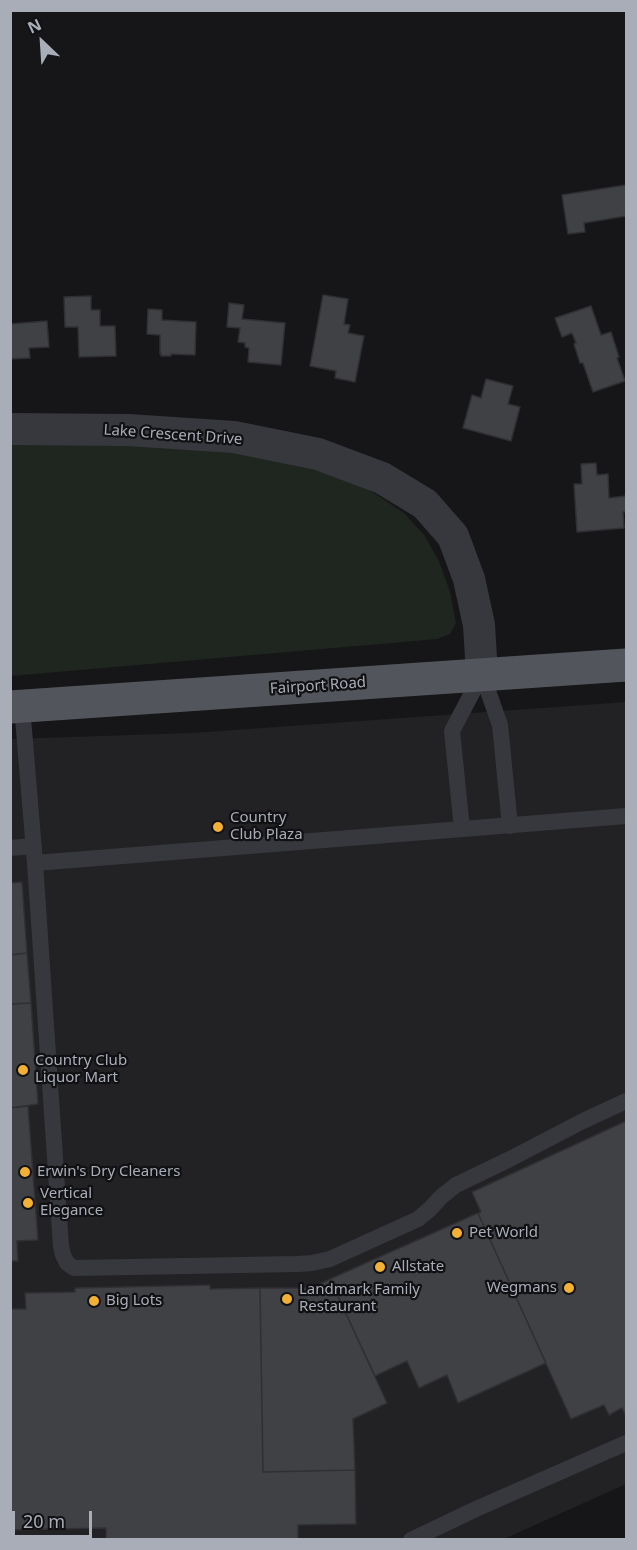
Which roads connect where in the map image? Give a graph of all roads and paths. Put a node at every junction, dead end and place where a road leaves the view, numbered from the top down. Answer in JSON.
{"nodes":[{"id":1,"x":10,"y":429,"type":"edge"},
{"id":2,"x":627,"y":665,"type":"edge"},
{"id":3,"x":482,"y":674,"type":"junction"},
{"id":4,"x":16,"y":707,"type":"edge"},
{"id":5,"x":627,"y":816,"type":"edge"},
{"id":6,"x":510,"y":826,"type":"junction"},
{"id":7,"x":462,"y":830,"type":"junction"},
{"id":8,"x":10,"y":848,"type":"edge"},
{"id":9,"x":35,"y":855,"type":"junction"},
{"id":10,"x":627,"y":1101,"type":"edge"},
{"id":11,"x":627,"y":1443,"type":"edge"},
{"id":12,"x":411,"y":1539,"type":"edge"}],
"edges":[{"from":1,"to":3,"type":"street","name":"Lake Crescent Drive"},
{"from":2,"to":3,"type":"main road","name":"Fairport Road"},
{"from":3,"to":4,"type":"main road","name":"Fairport Road"},
{"from":3,"to":6,"type":"lane"},
{"from":3,"to":7,"type":"lane"},
{"from":4,"to":9,"type":"lane"},
{"from":5,"to":6,"type":"lane"},
{"from":6,"to":7,"type":"lane"},
{"from":7,"to":9,"type":"lane"},
{"from":8,"to":9,"type":"lane"},
{"from":9,"to":10,"type":"lane"},
{"from":11,"to":12,"type":"lane"}]}
